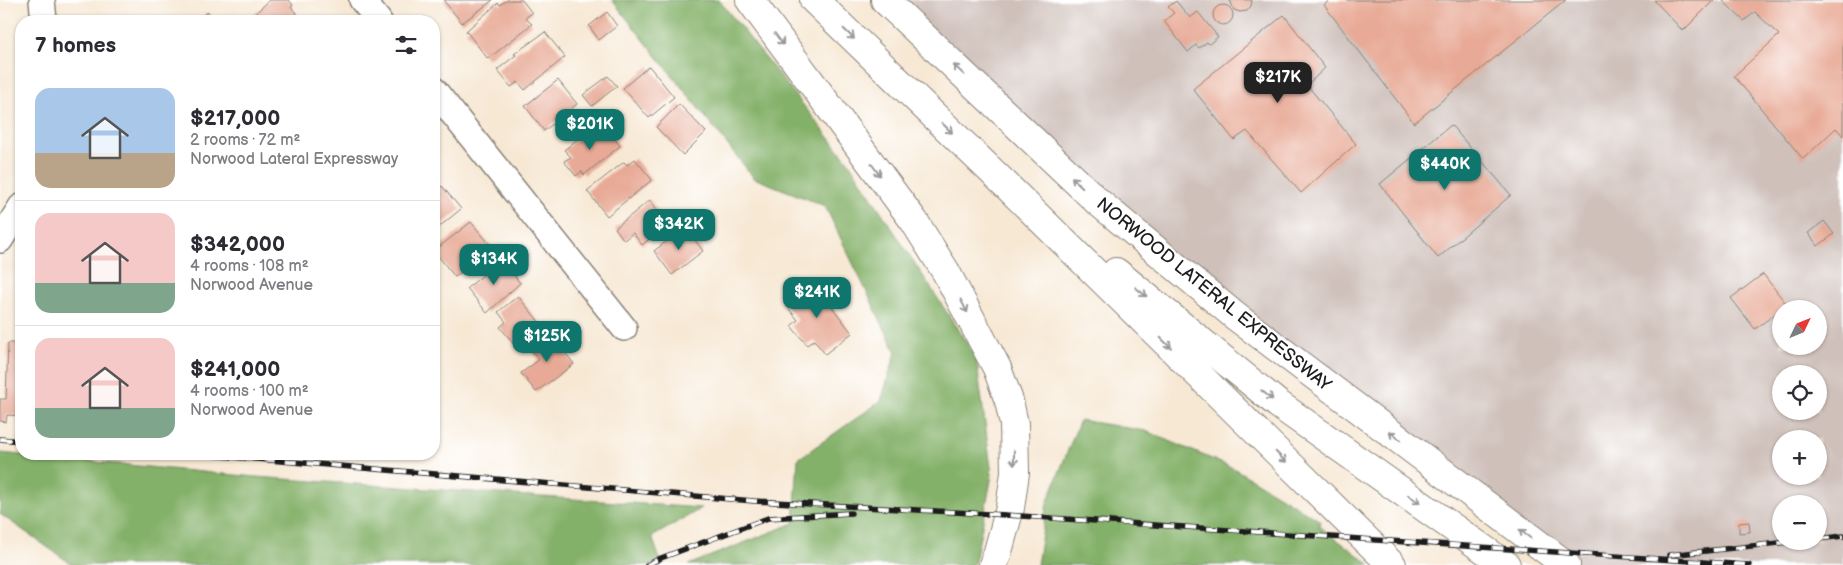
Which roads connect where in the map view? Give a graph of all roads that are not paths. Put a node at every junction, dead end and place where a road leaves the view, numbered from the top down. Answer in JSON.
{"nodes":[{"id":1,"x":42,"y":0,"type":"edge"},
{"id":2,"x":362,"y":0,"type":"edge"},
{"id":3,"x":750,"y":0,"type":"edge"},
{"id":4,"x":814,"y":0,"type":"edge"},
{"id":5,"x":885,"y":0,"type":"edge"},
{"id":6,"x":43,"y":15,"type":"edge"},
{"id":7,"x":374,"y":15,"type":"edge"},
{"id":8,"x":440,"y":98,"type":"edge"},
{"id":9,"x":1007,"y":186,"type":"junction"},
{"id":10,"x":15,"y":216,"type":"edge"},
{"id":11,"x":0,"y":240,"type":"edge"},
{"id":12,"x":624,"y":328,"type":"dead end"},
{"id":13,"x":1565,"y":564,"type":"edge"},
{"id":14,"x":993,"y":565,"type":"edge"},
{"id":15,"x":1392,"y":565,"type":"edge"},
{"id":16,"x":1506,"y":565,"type":"edge"}],
"edges":[{"from":1,"to":6,"type":"street"},
{"from":2,"to":7,"type":"street"},
{"from":3,"to":14,"type":"highway","one_way":true},
{"from":4,"to":9,"type":"highway","one_way":true},
{"from":13,"to":5,"type":"highway","name":"NORWOOD LATERAL EXPRESSWAY","one_way":true},
{"from":8,"to":12,"type":"street"},
{"from":9,"to":15,"type":"highway","one_way":true},
{"from":9,"to":16,"type":"highway","one_way":true},
{"from":10,"to":11,"type":"street"}]}
